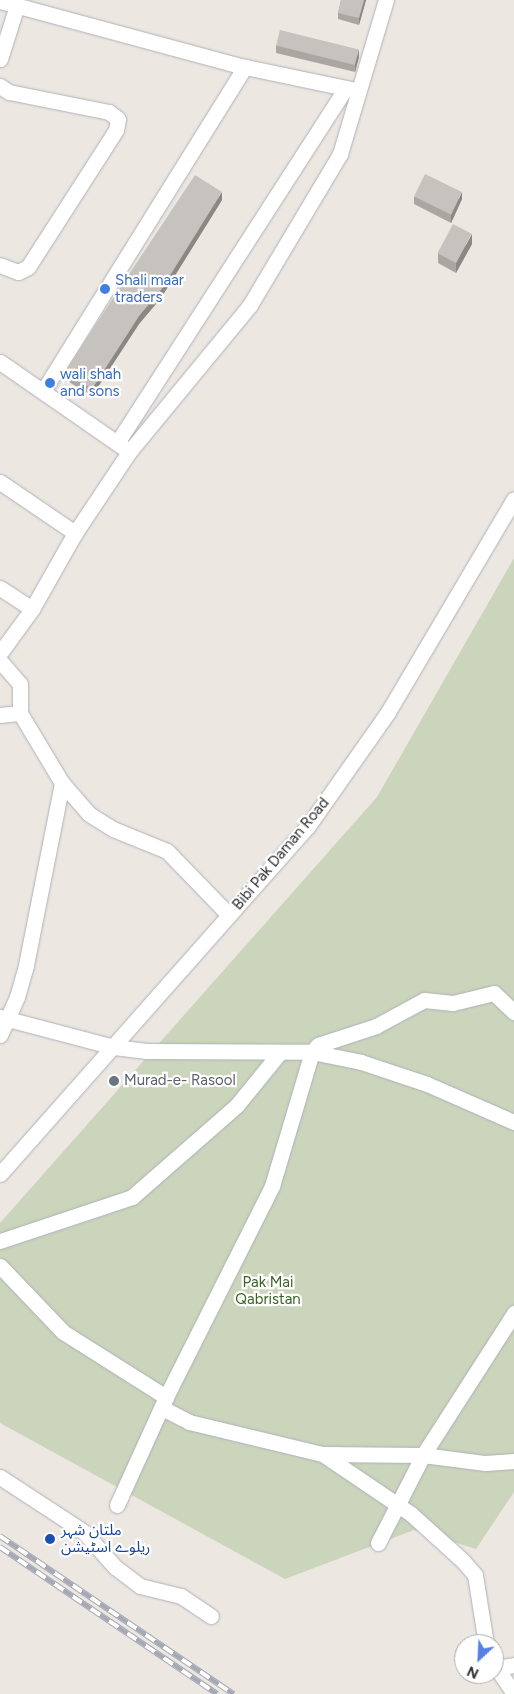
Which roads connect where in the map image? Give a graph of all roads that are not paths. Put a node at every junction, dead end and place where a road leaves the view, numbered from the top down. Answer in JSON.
{"nodes":[{"id":1,"x":386,"y":0,"type":"edge"},
{"id":2,"x":0,"y":1,"type":"edge"},
{"id":3,"x":17,"y":5,"type":"junction"},
{"id":4,"x":0,"y":60,"type":"edge"},
{"id":5,"x":245,"y":67,"type":"junction"},
{"id":6,"x":0,"y":86,"type":"edge"},
{"id":7,"x":353,"y":90,"type":"junction"},
{"id":8,"x":0,"y":265,"type":"edge"},
{"id":9,"x":0,"y":362,"type":"edge"},
{"id":10,"x":43,"y":391,"type":"junction"},
{"id":11,"x":123,"y":447,"type":"junction"},
{"id":12,"x":0,"y":482,"type":"edge"},
{"id":13,"x":514,"y":499,"type":"edge"},
{"id":14,"x":75,"y":533,"type":"junction"},
{"id":15,"x":0,"y":588,"type":"edge"},
{"id":16,"x":32,"y":609,"type":"junction"},
{"id":17,"x":0,"y":653,"type":"edge"},
{"id":18,"x":0,"y":661,"type":"edge"},
{"id":19,"x":20,"y":713,"type":"junction"},
{"id":20,"x":0,"y":715,"type":"edge"},
{"id":21,"x":62,"y":783,"type":"junction"},
{"id":22,"x":229,"y":915,"type":"junction"},
{"id":23,"x":514,"y":1012,"type":"edge"},
{"id":24,"x":4,"y":1019,"type":"edge"},
{"id":25,"x":0,"y":1035,"type":"edge"},
{"id":26,"x":114,"y":1047,"type":"junction"},
{"id":27,"x":280,"y":1052,"type":"junction"},
{"id":28,"x":312,"y":1052,"type":"junction"},
{"id":29,"x":514,"y":1122,"type":"edge"},
{"id":30,"x":0,"y":1174,"type":"edge"},
{"id":31,"x":0,"y":1242,"type":"edge"},
{"id":32,"x":0,"y":1266,"type":"edge"},
{"id":33,"x":514,"y":1313,"type":"edge"},
{"id":34,"x":164,"y":1402,"type":"junction"},
{"id":35,"x":322,"y":1454,"type":"junction"},
{"id":36,"x":423,"y":1455,"type":"junction"},
{"id":37,"x":514,"y":1461,"type":"edge"},
{"id":38,"x":0,"y":1477,"type":"edge"},
{"id":39,"x":397,"y":1503,"type":"junction"},
{"id":40,"x":117,"y":1505,"type":"dead end"},
{"id":41,"x":378,"y":1543,"type":"dead end"},
{"id":42,"x":211,"y":1616,"type":"dead end"},
{"id":43,"x":484,"y":1634,"type":"edge"},
{"id":44,"x":504,"y":1679,"type":"edge"},
{"id":45,"x":514,"y":1694,"type":"edge"}],
"edges":[{"from":1,"to":7,"type":"street"},
{"from":2,"to":3,"type":"street"},
{"from":3,"to":4,"type":"street"},
{"from":3,"to":5,"type":"street"},
{"from":5,"to":7,"type":"street"},
{"from":5,"to":10,"type":"street"},
{"from":6,"to":8,"type":"street"},
{"from":7,"to":11,"type":"street"},
{"from":7,"to":11,"type":"street"},
{"from":9,"to":10,"type":"street"},
{"from":10,"to":11,"type":"street"},
{"from":11,"to":14,"type":"street"},
{"from":12,"to":14,"type":"street"},
{"from":13,"to":22,"type":"street","name":"Bibi Pak Daman Road"},
{"from":14,"to":16,"type":"street"},
{"from":15,"to":16,"type":"street"},
{"from":16,"to":17,"type":"street"},
{"from":18,"to":19,"type":"street"},
{"from":19,"to":20,"type":"street"},
{"from":19,"to":21,"type":"street"},
{"from":21,"to":22,"type":"street"},
{"from":21,"to":24,"type":"street"},
{"from":22,"to":26,"type":"street","name":"Bibi Pak Daman Road"},
{"from":23,"to":28,"type":"street"},
{"from":24,"to":25,"type":"street"},
{"from":24,"to":26,"type":"street"},
{"from":26,"to":27,"type":"street"},
{"from":26,"to":30,"type":"street","name":"Bibi Pak Daman Road"},
{"from":27,"to":28,"type":"street"},
{"from":27,"to":31,"type":"street"},
{"from":28,"to":29,"type":"street"},
{"from":28,"to":34,"type":"street"},
{"from":32,"to":34,"type":"street"},
{"from":33,"to":36,"type":"street"},
{"from":34,"to":35,"type":"street"},
{"from":34,"to":40,"type":"street"},
{"from":35,"to":36,"type":"street"},
{"from":35,"to":39,"type":"street"},
{"from":36,"to":37,"type":"street"},
{"from":36,"to":39,"type":"street"},
{"from":38,"to":42,"type":"street"},
{"from":39,"to":41,"type":"street"},
{"from":39,"to":43,"type":"street"},
{"from":44,"to":45,"type":"street"}]}
